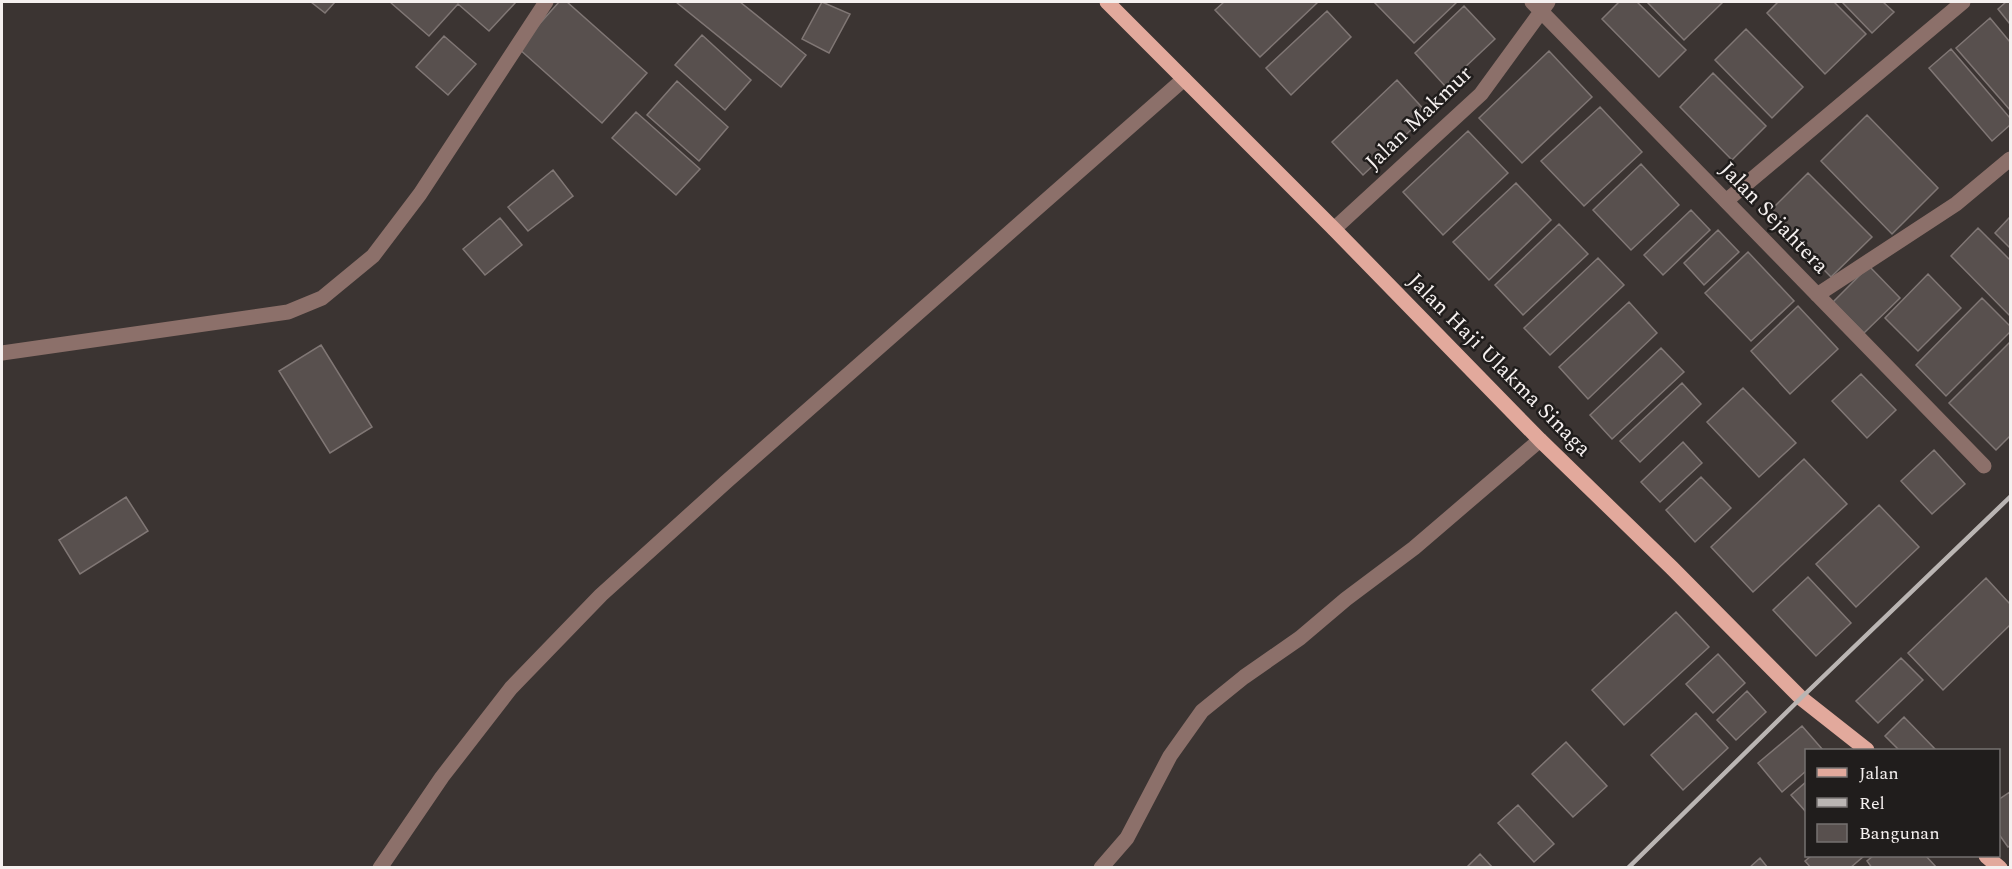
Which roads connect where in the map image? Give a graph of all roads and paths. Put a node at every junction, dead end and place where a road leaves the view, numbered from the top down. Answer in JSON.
{"nodes":[{"id":1,"x":546,"y":2,"type":"edge"},
{"id":2,"x":1963,"y":2,"type":"edge"},
{"id":3,"x":1112,"y":3,"type":"edge"},
{"id":4,"x":1540,"y":5,"type":"edge"},
{"id":5,"x":1184,"y":79,"type":"junction"},
{"id":6,"x":2010,"y":159,"type":"edge"},
{"id":7,"x":1726,"y":201,"type":"junction"},
{"id":8,"x":1334,"y":229,"type":"junction"},
{"id":9,"x":1817,"y":295,"type":"junction"},
{"id":10,"x":2,"y":353,"type":"edge"},
{"id":11,"x":1540,"y":440,"type":"junction"},
{"id":12,"x":1984,"y":466,"type":"dead end"},
{"id":13,"x":1866,"y":749,"type":"edge"},
{"id":14,"x":1988,"y":857,"type":"edge"},
{"id":15,"x":380,"y":867,"type":"edge"},
{"id":16,"x":1101,"y":867,"type":"edge"},
{"id":17,"x":2000,"y":867,"type":"edge"}],
"edges":[{"from":1,"to":10,"type":"street"},
{"from":2,"to":7,"type":"street"},
{"from":3,"to":5,"type":"main road","name":"Jalan Haji Ulakma Sinaga"},
{"from":4,"to":7,"type":"street","name":"Jalan Sejahtera"},
{"from":4,"to":8,"type":"street","name":"Jalan Makmur"},
{"from":5,"to":8,"type":"main road","name":"Jalan Haji Ulakma Sinaga"},
{"from":5,"to":15,"type":"street"},
{"from":6,"to":9,"type":"street"},
{"from":7,"to":9,"type":"street","name":"Jalan Sejahtera"},
{"from":8,"to":11,"type":"main road","name":"Jalan Haji Ulakma Sinaga"},
{"from":9,"to":12,"type":"street","name":"Jalan Sejahtera"},
{"from":11,"to":13,"type":"main road","name":"Jalan Haji Ulakma Sinaga"},
{"from":11,"to":16,"type":"street"},
{"from":14,"to":17,"type":"main road"}]}
